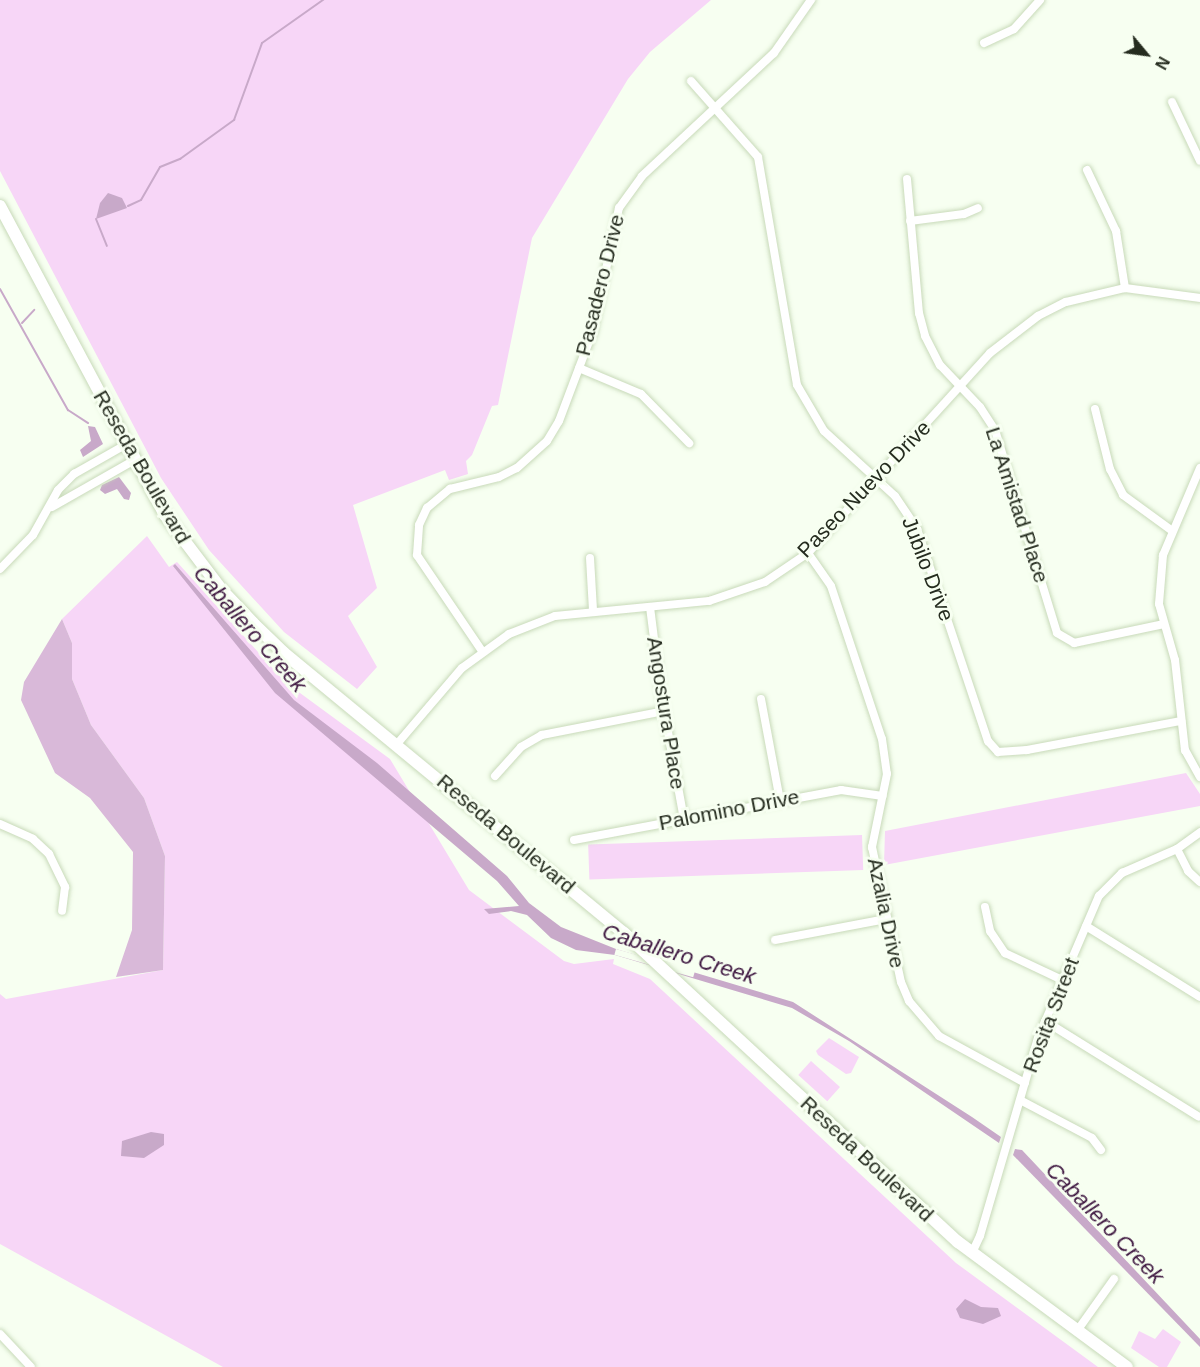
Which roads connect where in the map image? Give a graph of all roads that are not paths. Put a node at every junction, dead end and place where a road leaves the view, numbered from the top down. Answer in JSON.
{"nodes":[{"id":1,"x":811,"y":0,"type":"edge"},
{"id":2,"x":1040,"y":0,"type":"edge"},
{"id":3,"x":984,"y":43,"type":"dead end"},
{"id":4,"x":691,"y":81,"type":"dead end"},
{"id":5,"x":1172,"y":102,"type":"dead end"},
{"id":6,"x":715,"y":108,"type":"junction"},
{"id":7,"x":1200,"y":161,"type":"edge"},
{"id":8,"x":1087,"y":170,"type":"dead end"},
{"id":9,"x":907,"y":179,"type":"dead end"},
{"id":10,"x":0,"y":206,"type":"edge"},
{"id":11,"x":978,"y":208,"type":"dead end"},
{"id":12,"x":910,"y":221,"type":"junction"},
{"id":13,"x":1125,"y":288,"type":"junction"},
{"id":14,"x":1200,"y":297,"type":"edge"},
{"id":15,"x":579,"y":368,"type":"junction"},
{"id":16,"x":961,"y":386,"type":"junction"},
{"id":17,"x":1095,"y":410,"type":"dead end"},
{"id":18,"x":689,"y":443,"type":"dead end"},
{"id":19,"x":125,"y":445,"type":"junction"},
{"id":20,"x":133,"y":461,"type":"junction"},
{"id":21,"x":1200,"y":468,"type":"edge"},
{"id":22,"x":877,"y":478,"type":"junction"},
{"id":23,"x":51,"y":507,"type":"junction"},
{"id":24,"x":1171,"y":530,"type":"junction"},
{"id":25,"x":808,"y":553,"type":"junction"},
{"id":26,"x":590,"y":558,"type":"dead end"},
{"id":27,"x":0,"y":569,"type":"edge"},
{"id":28,"x":650,"y":607,"type":"junction"},
{"id":29,"x":593,"y":610,"type":"junction"},
{"id":30,"x":1164,"y":624,"type":"junction"},
{"id":31,"x":482,"y":651,"type":"junction"},
{"id":32,"x":761,"y":699,"type":"dead end"},
{"id":33,"x":664,"y":711,"type":"junction"},
{"id":34,"x":1181,"y":721,"type":"junction"},
{"id":35,"x":397,"y":744,"type":"junction"},
{"id":36,"x":495,"y":776,"type":"dead end"},
{"id":37,"x":1200,"y":777,"type":"edge"},
{"id":38,"x":883,"y":796,"type":"junction"},
{"id":39,"x":780,"y":801,"type":"junction"},
{"id":40,"x":684,"y":819,"type":"junction"},
{"id":41,"x":0,"y":824,"type":"edge"},
{"id":42,"x":1200,"y":832,"type":"edge"},
{"id":43,"x":574,"y":840,"type":"dead end"},
{"id":44,"x":1177,"y":849,"type":"junction"},
{"id":45,"x":1200,"y":882,"type":"edge"},
{"id":46,"x":985,"y":907,"type":"dead end"},
{"id":47,"x":62,"y":912,"type":"dead end"},
{"id":48,"x":886,"y":918,"type":"junction"},
{"id":49,"x":1086,"y":926,"type":"junction"},
{"id":50,"x":775,"y":940,"type":"dead end"},
{"id":51,"x":1062,"y":980,"type":"junction"},
{"id":52,"x":1200,"y":997,"type":"edge"},
{"id":53,"x":1045,"y":1021,"type":"junction"},
{"id":54,"x":1025,"y":1083,"type":"junction"},
{"id":55,"x":1020,"y":1100,"type":"junction"},
{"id":56,"x":1199,"y":1117,"type":"edge"},
{"id":57,"x":1101,"y":1150,"type":"dead end"},
{"id":58,"x":972,"y":1253,"type":"junction"},
{"id":59,"x":1114,"y":1279,"type":"dead end"},
{"id":60,"x":1077,"y":1331,"type":"junction"},
{"id":61,"x":0,"y":1334,"type":"edge"},
{"id":62,"x":31,"y":1367,"type":"edge"},
{"id":63,"x":1127,"y":1367,"type":"edge"}],
"edges":[{"from":1,"to":6,"type":"street","name":"Pasadero Drive"},
{"from":2,"to":3,"type":"street"},
{"from":4,"to":6,"type":"street","name":"Jubilo Drive"},
{"from":5,"to":7,"type":"street"},
{"from":6,"to":15,"type":"street","name":"Pasadero Drive"},
{"from":6,"to":22,"type":"street","name":"Jubilo Drive"},
{"from":8,"to":13,"type":"street"},
{"from":9,"to":12,"type":"street","name":"La Amistad Place"},
{"from":10,"to":19,"type":"main road","name":"Reseda Boulevard"},
{"from":11,"to":12,"type":"street"},
{"from":12,"to":16,"type":"street","name":"La Amistad Place"},
{"from":13,"to":14,"type":"street","name":"Paseo Nuevo Drive"},
{"from":13,"to":16,"type":"street","name":"Paseo Nuevo Drive"},
{"from":15,"to":18,"type":"street"},
{"from":15,"to":31,"type":"street","name":"Pasadero Drive"},
{"from":16,"to":22,"type":"street","name":"Paseo Nuevo Drive"},
{"from":16,"to":30,"type":"street","name":"La Amistad Place"},
{"from":17,"to":24,"type":"street"},
{"from":19,"to":20,"type":"main road","name":"Reseda Boulevard"},
{"from":19,"to":23,"type":"street"},
{"from":20,"to":23,"type":"street"},
{"from":20,"to":35,"type":"main road","name":"Reseda Boulevard"},
{"from":21,"to":24,"type":"street"},
{"from":22,"to":25,"type":"street","name":"Paseo Nuevo Drive"},
{"from":22,"to":34,"type":"street","name":"Jubilo Drive"},
{"from":23,"to":27,"type":"street"},
{"from":24,"to":30,"type":"street"},
{"from":25,"to":28,"type":"street","name":"Paseo Nuevo Drive"},
{"from":25,"to":38,"type":"street","name":"Azalia Drive"},
{"from":26,"to":29,"type":"street"},
{"from":28,"to":29,"type":"street","name":"Paseo Nuevo Drive"},
{"from":28,"to":33,"type":"street","name":"Angostura Place"},
{"from":29,"to":31,"type":"street","name":"Paseo Nuevo Drive"},
{"from":30,"to":34,"type":"street"},
{"from":31,"to":35,"type":"street","name":"Paseo Nuevo Drive"},
{"from":32,"to":39,"type":"street"},
{"from":33,"to":36,"type":"street"},
{"from":33,"to":40,"type":"street","name":"Angostura Place"},
{"from":34,"to":37,"type":"street"},
{"from":35,"to":58,"type":"main road","name":"Reseda Boulevard"},
{"from":38,"to":39,"type":"street","name":"Palomino Drive"},
{"from":38,"to":48,"type":"street","name":"Azalia Drive"},
{"from":39,"to":40,"type":"street","name":"Palomino Drive"},
{"from":40,"to":43,"type":"street","name":"Palomino Drive"},
{"from":41,"to":47,"type":"street"},
{"from":42,"to":44,"type":"street","name":"Rosita Street"},
{"from":44,"to":45,"type":"street"},
{"from":44,"to":49,"type":"street","name":"Rosita Street"},
{"from":46,"to":51,"type":"street"},
{"from":48,"to":50,"type":"street"},
{"from":48,"to":54,"type":"street","name":"Azalia Drive"},
{"from":49,"to":51,"type":"street","name":"Rosita Street"},
{"from":49,"to":52,"type":"street"},
{"from":51,"to":53,"type":"street","name":"Rosita Street"},
{"from":53,"to":54,"type":"street","name":"Rosita Street"},
{"from":53,"to":56,"type":"street"},
{"from":54,"to":55,"type":"street","name":"Rosita Street"},
{"from":55,"to":57,"type":"street"},
{"from":55,"to":58,"type":"street","name":"Rosita Street"},
{"from":58,"to":60,"type":"main road","name":"Reseda Boulevard"},
{"from":59,"to":60,"type":"street"},
{"from":60,"to":63,"type":"main road","name":"Reseda Boulevard"},
{"from":61,"to":62,"type":"street"}]}
